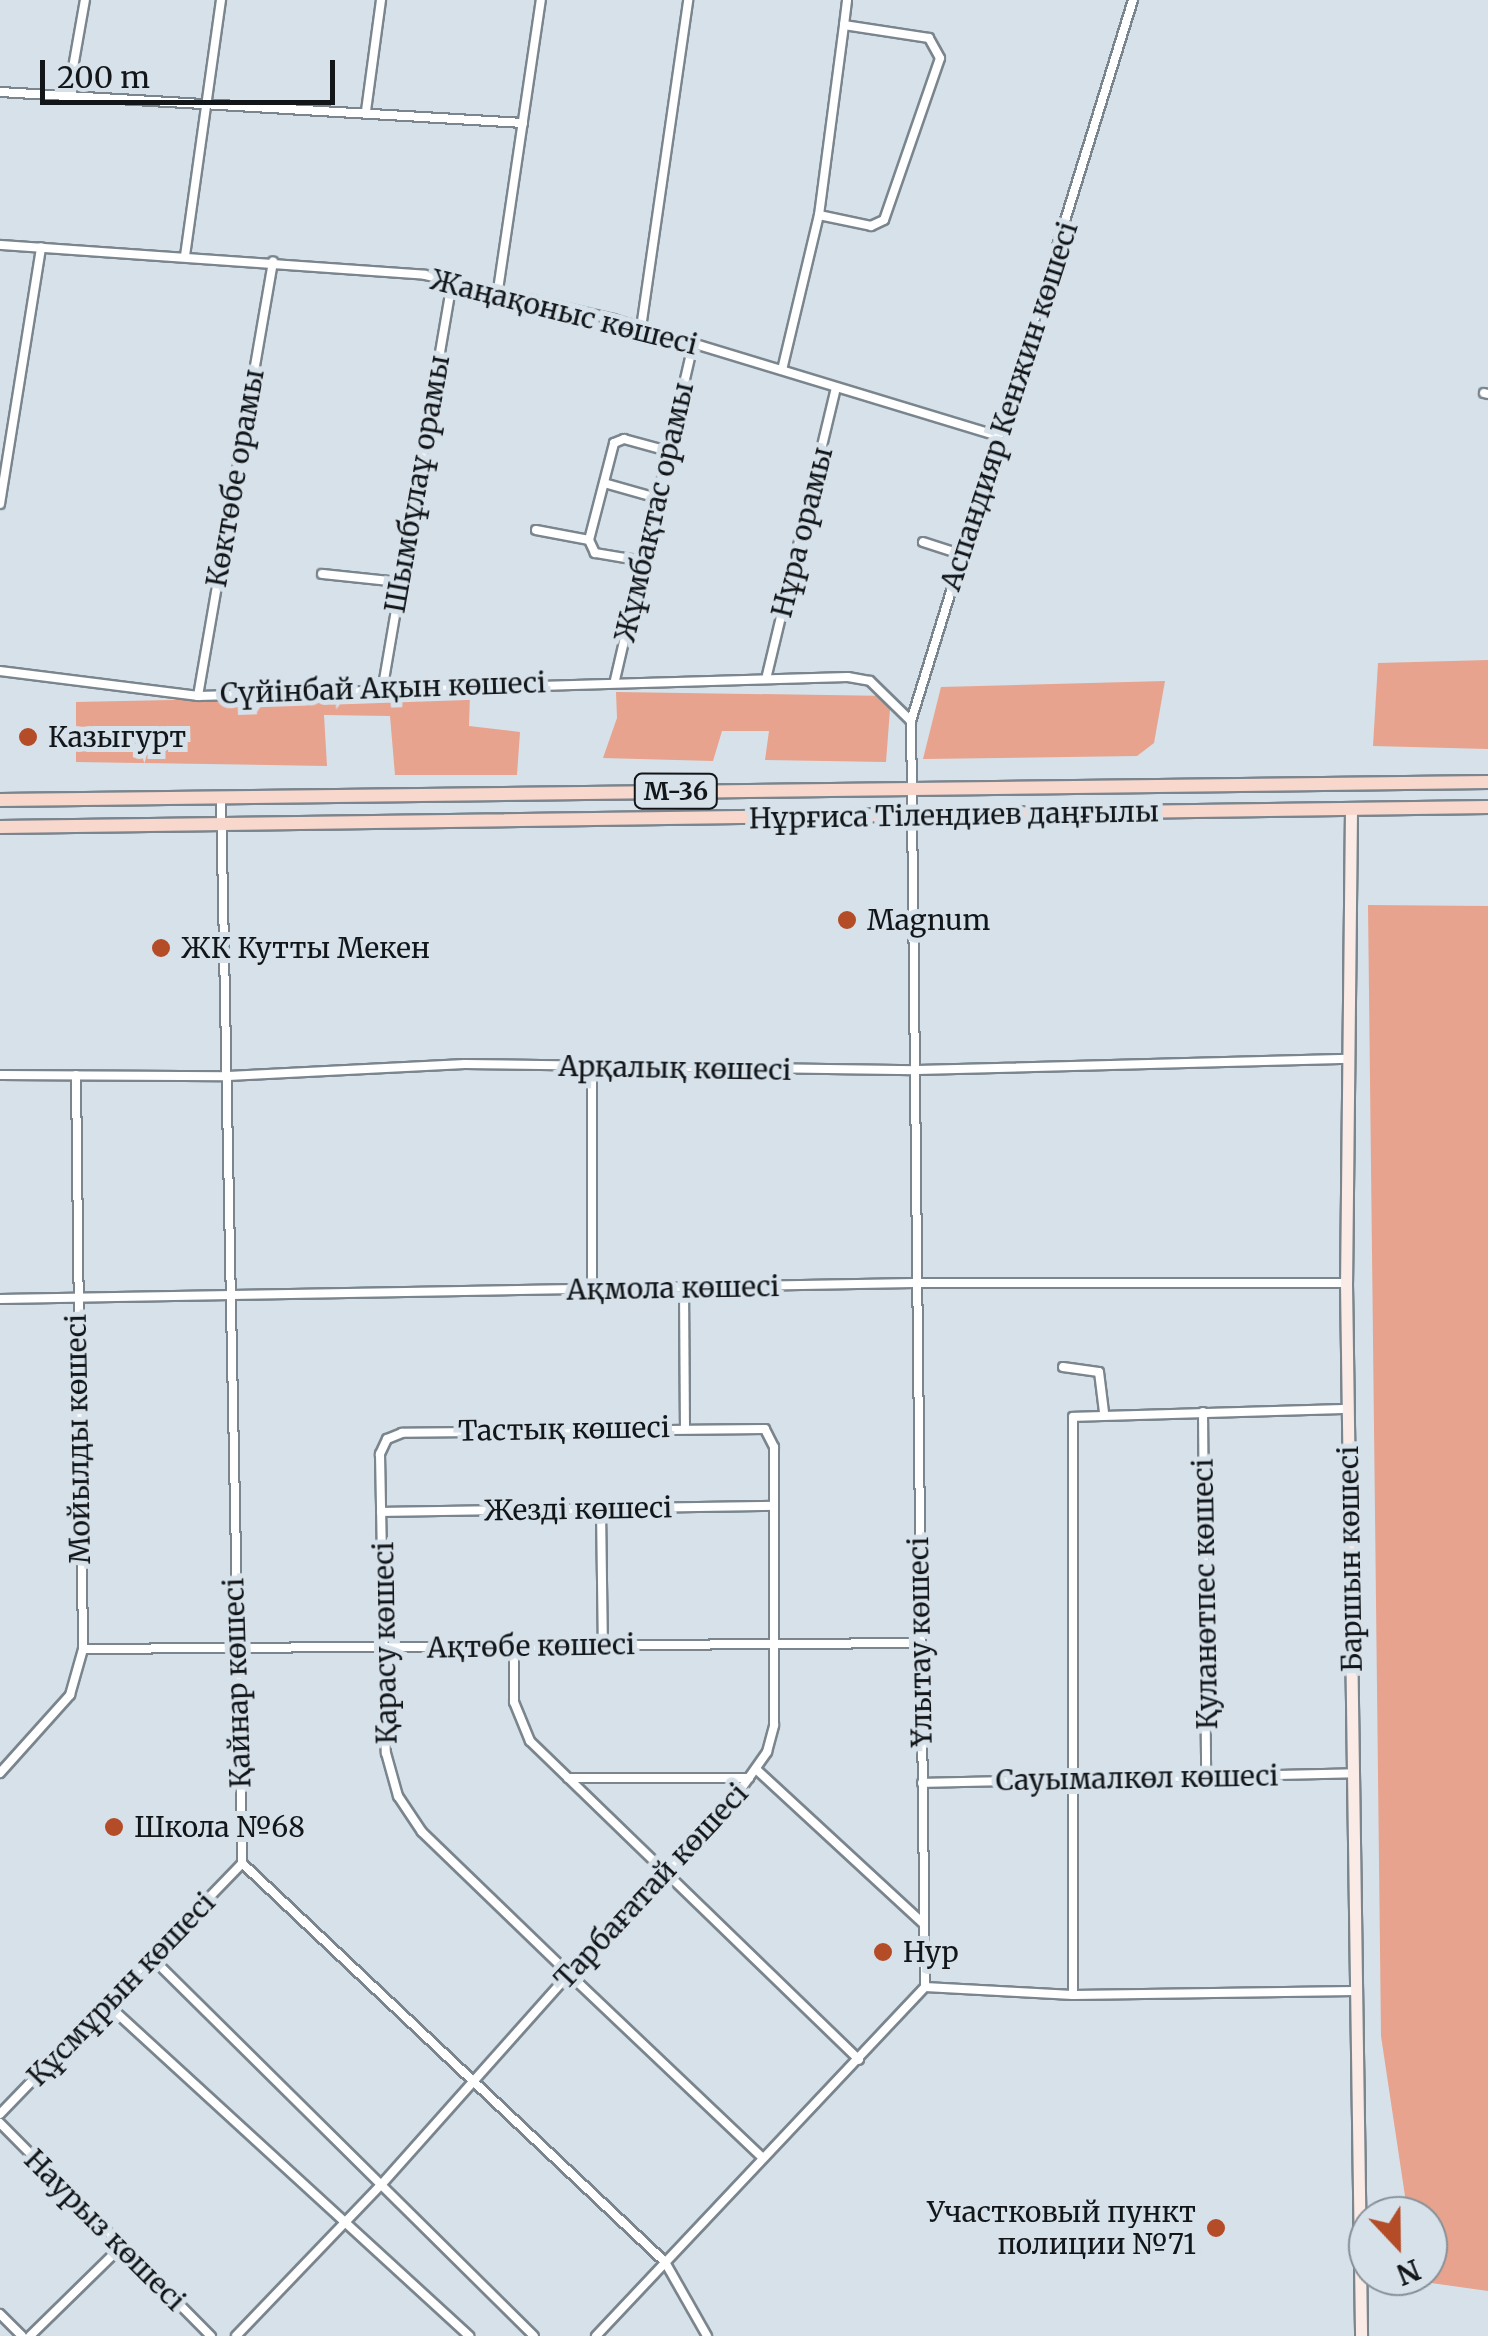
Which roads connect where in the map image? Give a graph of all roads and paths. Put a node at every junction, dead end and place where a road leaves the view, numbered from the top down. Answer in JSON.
{"nodes":[{"id":1,"x":85,"y":0,"type":"edge"},
{"id":2,"x":220,"y":0,"type":"edge"},
{"id":3,"x":381,"y":0,"type":"edge"},
{"id":4,"x":541,"y":0,"type":"edge"},
{"id":5,"x":688,"y":0,"type":"edge"},
{"id":6,"x":848,"y":0,"type":"edge"},
{"id":7,"x":1133,"y":0,"type":"edge"},
{"id":8,"x":844,"y":26,"type":"junction"},
{"id":9,"x":0,"y":92,"type":"edge"},
{"id":10,"x":68,"y":96,"type":"junction"},
{"id":11,"x":201,"y":104,"type":"junction"},
{"id":12,"x":366,"y":112,"type":"junction"},
{"id":13,"x":522,"y":124,"type":"junction"},
{"id":14,"x":819,"y":215,"type":"junction"},
{"id":15,"x":0,"y":245,"type":"edge"},
{"id":16,"x":41,"y":247,"type":"junction"},
{"id":17,"x":184,"y":256,"type":"junction"},
{"id":18,"x":272,"y":260,"type":"junction"},
{"id":19,"x":452,"y":282,"type":"junction"},
{"id":20,"x":498,"y":290,"type":"junction"},
{"id":21,"x":640,"y":328,"type":"junction"},
{"id":22,"x":693,"y":344,"type":"junction"},
{"id":23,"x":782,"y":370,"type":"junction"},
{"id":24,"x":836,"y":388,"type":"junction"},
{"id":25,"x":996,"y":435,"type":"junction"},
{"id":26,"x":668,"y":451,"type":"junction"},
{"id":27,"x":604,"y":483,"type":"junction"},
{"id":28,"x":657,"y":498,"type":"junction"},
{"id":29,"x":0,"y":504,"type":"edge"},
{"id":30,"x":536,"y":530,"type":"dead end"},
{"id":31,"x":589,"y":540,"type":"junction"},
{"id":32,"x":923,"y":542,"type":"dead end"},
{"id":33,"x":960,"y":554,"type":"junction"},
{"id":34,"x":642,"y":561,"type":"junction"},
{"id":35,"x":322,"y":574,"type":"dead end"},
{"id":36,"x":400,"y":582,"type":"junction"},
{"id":37,"x":0,"y":671,"type":"edge"},
{"id":38,"x":767,"y":675,"type":"junction"},
{"id":39,"x":616,"y":680,"type":"junction"},
{"id":40,"x":383,"y":686,"type":"junction"},
{"id":41,"x":198,"y":696,"type":"junction"},
{"id":42,"x":911,"y":722,"type":"junction"},
{"id":43,"x":1352,"y":782,"type":"junction"},
{"id":44,"x":1488,"y":782,"type":"edge"},
{"id":45,"x":915,"y":788,"type":"junction"},
{"id":46,"x":221,"y":797,"type":"junction"},
{"id":47,"x":0,"y":800,"type":"edge"},
{"id":48,"x":1488,"y":807,"type":"edge"},
{"id":49,"x":1351,"y":810,"type":"junction"},
{"id":50,"x":916,"y":816,"type":"junction"},
{"id":51,"x":0,"y":826,"type":"edge"},
{"id":52,"x":222,"y":826,"type":"junction"},
{"id":53,"x":1350,"y":1059,"type":"junction"},
{"id":54,"x":592,"y":1068,"type":"junction"},
{"id":55,"x":917,"y":1070,"type":"junction"},
{"id":56,"x":0,"y":1075,"type":"edge"},
{"id":57,"x":76,"y":1076,"type":"junction"},
{"id":58,"x":228,"y":1076,"type":"junction"},
{"id":59,"x":914,"y":1283,"type":"junction"},
{"id":60,"x":1346,"y":1283,"type":"junction"},
{"id":61,"x":684,"y":1288,"type":"junction"},
{"id":62,"x":592,"y":1289,"type":"junction"},
{"id":63,"x":230,"y":1296,"type":"junction"},
{"id":64,"x":74,"y":1297,"type":"junction"},
{"id":65,"x":0,"y":1299,"type":"edge"},
{"id":66,"x":1064,"y":1368,"type":"dead end"},
{"id":67,"x":1348,"y":1409,"type":"junction"},
{"id":68,"x":1104,"y":1412,"type":"junction"},
{"id":69,"x":1203,"y":1412,"type":"junction"},
{"id":70,"x":758,"y":1424,"type":"joint"},
{"id":71,"x":685,"y":1426,"type":"junction"},
{"id":72,"x":380,"y":1454,"type":"joint"},
{"id":73,"x":774,"y":1506,"type":"junction"},
{"id":74,"x":601,"y":1509,"type":"junction"},
{"id":75,"x":381,"y":1512,"type":"junction"},
{"id":76,"x":919,"y":1642,"type":"junction"},
{"id":77,"x":774,"y":1643,"type":"junction"},
{"id":78,"x":603,"y":1645,"type":"junction"},
{"id":79,"x":385,"y":1647,"type":"junction"},
{"id":80,"x":514,"y":1647,"type":"junction"},
{"id":81,"x":83,"y":1649,"type":"junction"},
{"id":82,"x":234,"y":1650,"type":"junction"},
{"id":83,"x":756,"y":1770,"type":"junction"},
{"id":84,"x":0,"y":1773,"type":"edge"},
{"id":85,"x":1352,"y":1774,"type":"junction"},
{"id":86,"x":1206,"y":1776,"type":"junction"},
{"id":87,"x":568,"y":1778,"type":"junction"},
{"id":88,"x":750,"y":1778,"type":"junction"},
{"id":89,"x":1068,"y":1780,"type":"junction"},
{"id":90,"x":922,"y":1784,"type":"junction"},
{"id":91,"x":242,"y":1862,"type":"junction"},
{"id":92,"x":665,"y":1872,"type":"junction"},
{"id":93,"x":924,"y":1924,"type":"junction"},
{"id":94,"x":152,"y":1958,"type":"junction"},
{"id":95,"x":569,"y":1974,"type":"junction"},
{"id":96,"x":926,"y":1987,"type":"junction"},
{"id":97,"x":1355,"y":1991,"type":"junction"},
{"id":98,"x":1073,"y":1995,"type":"junction"},
{"id":99,"x":108,"y":2005,"type":"junction"},
{"id":100,"x":859,"y":2060,"type":"junction"},
{"id":101,"x":471,"y":2082,"type":"junction"},
{"id":102,"x":0,"y":2114,"type":"edge"},
{"id":103,"x":0,"y":2123,"type":"edge"},
{"id":104,"x":763,"y":2158,"type":"junction"},
{"id":105,"x":380,"y":2185,"type":"junction"},
{"id":106,"x":346,"y":2220,"type":"junction"},
{"id":107,"x":121,"y":2247,"type":"junction"},
{"id":108,"x":665,"y":2262,"type":"junction"},
{"id":109,"x":0,"y":2314,"type":"edge"},
{"id":110,"x":17,"y":2334,"type":"edge"},
{"id":111,"x":30,"y":2336,"type":"edge"},
{"id":112,"x":211,"y":2336,"type":"edge"},
{"id":113,"x":236,"y":2336,"type":"edge"},
{"id":114,"x":469,"y":2336,"type":"edge"},
{"id":115,"x":534,"y":2336,"type":"edge"},
{"id":116,"x":596,"y":2336,"type":"edge"},
{"id":117,"x":708,"y":2336,"type":"edge"},
{"id":118,"x":1361,"y":2336,"type":"edge"}],
"edges":[{"from":1,"to":10,"type":"street"},
{"from":2,"to":11,"type":"street"},
{"from":3,"to":12,"type":"street"},
{"from":4,"to":13,"type":"street"},
{"from":5,"to":21,"type":"street"},
{"from":6,"to":8,"type":"street"},
{"from":7,"to":25,"type":"street","name":"Аспандияр Кенжин көшесі"},
{"from":8,"to":14,"type":"street"},
{"from":8,"to":14,"type":"street"},
{"from":9,"to":10,"type":"street"},
{"from":10,"to":11,"type":"street"},
{"from":11,"to":12,"type":"street"},
{"from":11,"to":17,"type":"street"},
{"from":12,"to":13,"type":"street"},
{"from":13,"to":20,"type":"street"},
{"from":14,"to":23,"type":"street"},
{"from":15,"to":16,"type":"street","name":"Жаңақоныс көшесі"},
{"from":16,"to":17,"type":"street","name":"Жаңақоныс көшесі"},
{"from":16,"to":29,"type":"street"},
{"from":17,"to":18,"type":"street","name":"Жаңақоныс көшесі"},
{"from":18,"to":19,"type":"street","name":"Жаңақоныс көшесі"},
{"from":18,"to":41,"type":"street","name":"Көктөбе орамы"},
{"from":19,"to":20,"type":"street","name":"Жаңақоныс көшесі"},
{"from":19,"to":36,"type":"street","name":"Шымбұлаұ орамы"},
{"from":20,"to":21,"type":"street","name":"Жаңақоныс көшесі"},
{"from":21,"to":22,"type":"street","name":"Жаңақоныс көшесі"},
{"from":22,"to":23,"type":"street","name":"Жаңақоныс көшесі"},
{"from":22,"to":26,"type":"street","name":"Жұмбақтас орамы"},
{"from":23,"to":24,"type":"street","name":"Жаңақоныс көшесі"},
{"from":24,"to":25,"type":"street","name":"Жаңақоныс көшесі"},
{"from":24,"to":38,"type":"street","name":"Нұра орамы"},
{"from":25,"to":33,"type":"street","name":"Аспандияр Кенжин көшесі"},
{"from":26,"to":27,"type":"street"},
{"from":26,"to":28,"type":"street","name":"Жұмбақтас орамы"},
{"from":27,"to":28,"type":"street"},
{"from":27,"to":31,"type":"street"},
{"from":28,"to":34,"type":"street","name":"Жұмбақтас орамы"},
{"from":30,"to":31,"type":"street"},
{"from":31,"to":34,"type":"street"},
{"from":32,"to":33,"type":"street"},
{"from":33,"to":42,"type":"street","name":"Аспандияр Кенжин көшесі"},
{"from":34,"to":39,"type":"street","name":"Жұмбақтас орамы"},
{"from":35,"to":36,"type":"street"},
{"from":36,"to":40,"type":"street","name":"Шымбұлаұ орамы"},
{"from":37,"to":41,"type":"street","name":"Сүйінбай Ақын көшесі"},
{"from":38,"to":39,"type":"street","name":"Сүйінбай Ақын көшесі"},
{"from":38,"to":42,"type":"street","name":"Сүйінбай Ақын көшесі"},
{"from":39,"to":40,"type":"street","name":"Сүйінбай Ақын көшесі"},
{"from":40,"to":41,"type":"street","name":"Сүйінбай Ақын көшесі"},
{"from":42,"to":45,"type":"street","name":"Аспандияр Кенжин көшесі"},
{"from":43,"to":44,"type":"main road","name":"Нұрғиса Тілендиев даңғылы","number":"M-36"},
{"from":43,"to":45,"type":"main road","name":"Нұрғиса Тілендиев даңғылы","number":"M-36"},
{"from":43,"to":49,"type":"street","name":"Баршын көшесі"},
{"from":45,"to":46,"type":"main road","name":"Нұрғиса Тілендиев даңғылы","number":"M-36"},
{"from":45,"to":50,"type":"street","name":"Аспандияр Кенжин көшесі"},
{"from":46,"to":47,"type":"main road","name":"Нұрғиса Тілендиев даңғылы","number":"M-36"},
{"from":46,"to":52,"type":"street","name":"Қайнар көшесі"},
{"from":48,"to":49,"type":"main road","name":"Нұрғиса Тілендиев даңғылы","number":"M-36"},
{"from":49,"to":50,"type":"main road","name":"Нұрғиса Тілендиев даңғылы","number":"M-36"},
{"from":49,"to":53,"type":"street","name":"Баршын көшесі"},
{"from":50,"to":52,"type":"main road","name":"Нұрғиса Тілендиев даңғылы","number":"M-36"},
{"from":50,"to":55,"type":"street","name":"Ұлытау көшесі"},
{"from":51,"to":52,"type":"main road","name":"Нұрғиса Тілендиев даңғылы","number":"M-36"},
{"from":52,"to":58,"type":"street","name":"Қайнар көшесі"},
{"from":53,"to":55,"type":"street","name":"Арқалық көшесі"},
{"from":53,"to":60,"type":"street","name":"Баршын көшесі"},
{"from":54,"to":55,"type":"street","name":"Арқалық көшесі"},
{"from":54,"to":58,"type":"street","name":"Арқалық көшесі"},
{"from":54,"to":62,"type":"street"},
{"from":55,"to":59,"type":"street","name":"Ұлытау көшесі"},
{"from":56,"to":57,"type":"street","name":"Арқалық көшесі"},
{"from":57,"to":58,"type":"street","name":"Арқалық көшесі"},
{"from":57,"to":64,"type":"street","name":"Мойылды көшесі"},
{"from":58,"to":63,"type":"street","name":"Қайнар көшесі"},
{"from":59,"to":60,"type":"street","name":"Ақмола көшесі"},
{"from":59,"to":61,"type":"street","name":"Ақмола көшесі"},
{"from":59,"to":76,"type":"street","name":"Ұлытау көшесі"},
{"from":60,"to":67,"type":"street","name":"Баршын көшесі"},
{"from":61,"to":62,"type":"street","name":"Ақмола көшесі"},
{"from":61,"to":71,"type":"street"},
{"from":62,"to":63,"type":"street","name":"Ақмола көшесі"},
{"from":63,"to":64,"type":"street","name":"Ақмола көшесі"},
{"from":63,"to":82,"type":"street","name":"Қайнар көшесі"},
{"from":64,"to":65,"type":"street","name":"Ақмола көшесі"},
{"from":64,"to":81,"type":"street","name":"Мойылды көшесі"},
{"from":66,"to":68,"type":"street"},
{"from":67,"to":69,"type":"street"},
{"from":67,"to":85,"type":"street","name":"Баршын көшесі"},
{"from":68,"to":69,"type":"street"},
{"from":68,"to":89,"type":"street"},
{"from":69,"to":86,"type":"street","name":"Қуланөтпес көшесі"},
{"from":70,"to":71,"type":"street","name":"Тастық көшесі"},
{"from":70,"to":73,"type":"street","name":"Тарбағатай көшесі"},
{"from":71,"to":72,"type":"street","name":"Тастық көшесі"},
{"from":72,"to":75,"type":"street","name":"Қарасу көшесі"},
{"from":73,"to":74,"type":"street","name":"Жезді көшесі"},
{"from":73,"to":77,"type":"street","name":"Тарбағатай көшесі"},
{"from":74,"to":75,"type":"street","name":"Жезді көшесі"},
{"from":74,"to":78,"type":"street"},
{"from":75,"to":79,"type":"street","name":"Қарасу көшесі"},
{"from":76,"to":77,"type":"street","name":"Ақтөбе көшесі"},
{"from":76,"to":90,"type":"street","name":"Ұлытау көшесі"},
{"from":77,"to":78,"type":"street","name":"Ақтөбе көшесі"},
{"from":77,"to":83,"type":"street","name":"Тарбағатай көшесі"},
{"from":78,"to":80,"type":"street","name":"Ақтөбе көшесі"},
{"from":79,"to":80,"type":"street","name":"Ақтөбе көшесі"},
{"from":79,"to":82,"type":"street","name":"Ақтөбе көшесі"},
{"from":79,"to":95,"type":"street","name":"Қарасу көшесі"},
{"from":80,"to":87,"type":"street"},
{"from":81,"to":82,"type":"street","name":"Ақтөбе көшесі"},
{"from":81,"to":84,"type":"street","name":"Мойылды көшесі"},
{"from":82,"to":91,"type":"street","name":"Қайнар көшесі"},
{"from":83,"to":88,"type":"street","name":"Тарбағатай көшесі"},
{"from":83,"to":93,"type":"street"},
{"from":85,"to":86,"type":"street","name":"Сауымалкөл көшесі"},
{"from":85,"to":97,"type":"street","name":"Баршын көшесі"},
{"from":86,"to":89,"type":"street","name":"Сауымалкөл көшесі"},
{"from":87,"to":88,"type":"street"},
{"from":87,"to":92,"type":"street"},
{"from":88,"to":92,"type":"street","name":"Тарбағатай көшесі"},
{"from":89,"to":90,"type":"street","name":"Сауымалкөл көшесі"},
{"from":89,"to":98,"type":"street"},
{"from":90,"to":93,"type":"street","name":"Ұлытау көшесі"},
{"from":91,"to":94,"type":"street","name":"Құсмұрын көшесі"},
{"from":91,"to":101,"type":"street"},
{"from":92,"to":95,"type":"street","name":"Тарбағатай көшесі"},
{"from":92,"to":100,"type":"street"},
{"from":93,"to":96,"type":"street","name":"Ұлытау көшесі"},
{"from":94,"to":99,"type":"street","name":"Құсмұрын көшесі"},
{"from":94,"to":105,"type":"street"},
{"from":95,"to":101,"type":"street","name":"Тарбағатай көшесі"},
{"from":95,"to":104,"type":"street","name":"Қарасу көшесі"},
{"from":96,"to":98,"type":"street"},
{"from":96,"to":100,"type":"street"},
{"from":97,"to":98,"type":"street"},
{"from":97,"to":118,"type":"street","name":"Баршын көшесі"},
{"from":99,"to":102,"type":"street","name":"Құсмұрын көшесі"},
{"from":99,"to":106,"type":"street"},
{"from":100,"to":104,"type":"street"},
{"from":101,"to":105,"type":"street","name":"Тарбағатай көшесі"},
{"from":101,"to":108,"type":"street"},
{"from":103,"to":107,"type":"street","name":"Наурыз көшесі"},
{"from":104,"to":108,"type":"street"},
{"from":105,"to":106,"type":"street","name":"Тарбағатай көшесі"},
{"from":105,"to":115,"type":"street"},
{"from":106,"to":113,"type":"street","name":"Тарбағатай көшесі"},
{"from":106,"to":114,"type":"street"},
{"from":107,"to":111,"type":"street"},
{"from":107,"to":112,"type":"street","name":"Наурыз көшесі"},
{"from":108,"to":116,"type":"street"},
{"from":108,"to":117,"type":"street"},
{"from":109,"to":110,"type":"street"}]}
